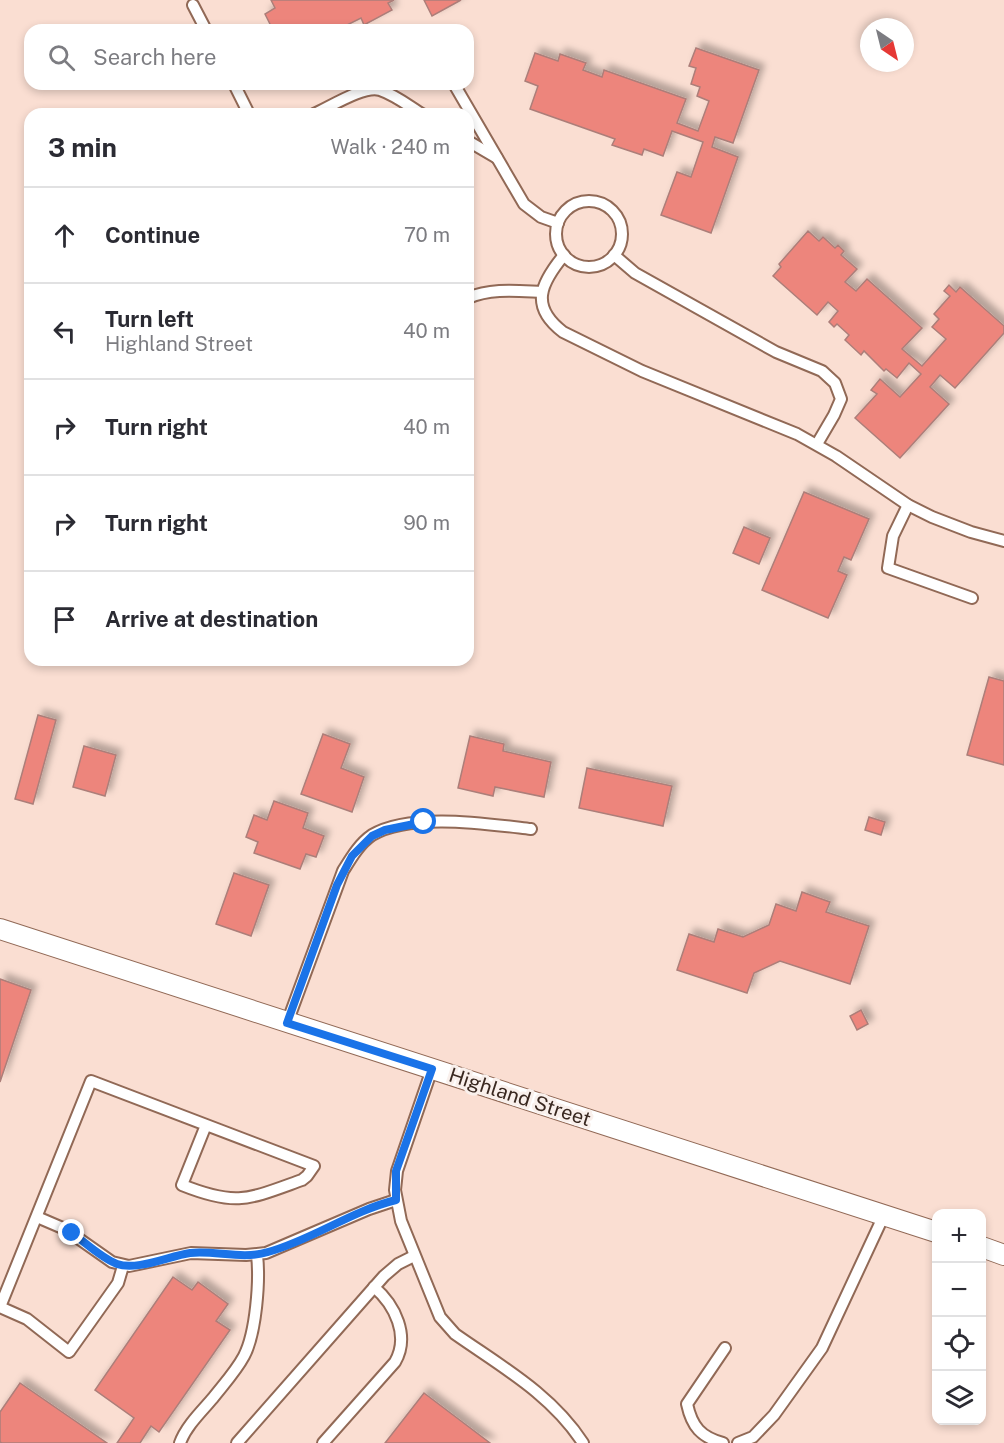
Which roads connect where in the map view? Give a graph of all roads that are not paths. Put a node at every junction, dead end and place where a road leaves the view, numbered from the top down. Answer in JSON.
{"nodes":[{"id":1,"x":194,"y":5,"type":"dead end"},
{"id":2,"x":203,"y":24,"type":"edge"},
{"id":3,"x":237,"y":90,"type":"edge"},
{"id":4,"x":365,"y":90,"type":"edge"},
{"id":5,"x":381,"y":90,"type":"edge"},
{"id":6,"x":458,"y":90,"type":"edge"},
{"id":7,"x":246,"y":108,"type":"edge"},
{"id":8,"x":327,"y":108,"type":"edge"},
{"id":9,"x":412,"y":108,"type":"edge"},
{"id":10,"x":469,"y":108,"type":"edge"},
{"id":11,"x":474,"y":117,"type":"edge"},
{"id":12,"x":474,"y":145,"type":"edge"},
{"id":13,"x":500,"y":160,"type":"junction"},
{"id":14,"x":558,"y":224,"type":"junction"},
{"id":15,"x":564,"y":255,"type":"junction"},
{"id":16,"x":614,"y":255,"type":"junction"},
{"id":17,"x":542,"y":292,"type":"junction"},
{"id":18,"x":474,"y":296,"type":"edge"},
{"id":19,"x":817,"y":444,"type":"junction"},
{"id":20,"x":908,"y":505,"type":"junction"},
{"id":21,"x":1004,"y":541,"type":"edge"},
{"id":22,"x":972,"y":598,"type":"dead end"},
{"id":23,"x":531,"y":829,"type":"dead end"},
{"id":24,"x":0,"y":929,"type":"edge"},
{"id":25,"x":287,"y":1023,"type":"junction"},
{"id":26,"x":432,"y":1069,"type":"junction"},
{"id":27,"x":206,"y":1125,"type":"junction"},
{"id":28,"x":396,"y":1200,"type":"junction"},
{"id":29,"x":884,"y":1215,"type":"junction"},
{"id":30,"x":37,"y":1217,"type":"junction"},
{"id":31,"x":932,"y":1231,"type":"edge"},
{"id":32,"x":986,"y":1249,"type":"edge"},
{"id":33,"x":257,"y":1255,"type":"junction"},
{"id":34,"x":1004,"y":1255,"type":"edge"},
{"id":35,"x":414,"y":1256,"type":"junction"},
{"id":36,"x":123,"y":1266,"type":"junction"},
{"id":37,"x":374,"y":1287,"type":"junction"},
{"id":38,"x":0,"y":1307,"type":"edge"},
{"id":39,"x":725,"y":1348,"type":"dead end"},
{"id":40,"x":180,"y":1443,"type":"edge"},
{"id":41,"x":237,"y":1443,"type":"edge"},
{"id":42,"x":323,"y":1443,"type":"edge"},
{"id":43,"x":583,"y":1443,"type":"edge"},
{"id":44,"x":723,"y":1443,"type":"edge"},
{"id":45,"x":738,"y":1443,"type":"edge"}],
"edges":[{"from":1,"to":2,"type":"lane"},
{"from":3,"to":7,"type":"lane"},
{"from":4,"to":8,"type":"lane"},
{"from":5,"to":9,"type":"lane"},
{"from":6,"to":10,"type":"lane"},
{"from":11,"to":13,"type":"lane"},
{"from":12,"to":13,"type":"lane"},
{"from":13,"to":14,"type":"lane"},
{"from":14,"to":15,"type":"lane"},
{"from":14,"to":16,"type":"lane"},
{"from":15,"to":16,"type":"lane"},
{"from":15,"to":17,"type":"lane"},
{"from":16,"to":19,"type":"lane"},
{"from":17,"to":18,"type":"lane"},
{"from":17,"to":19,"type":"lane"},
{"from":19,"to":20,"type":"lane"},
{"from":20,"to":21,"type":"lane"},
{"from":20,"to":22,"type":"lane"},
{"from":23,"to":25,"type":"lane"},
{"from":24,"to":25,"type":"street","name":"Highland Street"},
{"from":25,"to":26,"type":"street","name":"Highland Street"},
{"from":26,"to":28,"type":"lane"},
{"from":26,"to":29,"type":"street","name":"Highland Street"},
{"from":27,"to":27,"type":"lane"},
{"from":27,"to":30,"type":"lane"},
{"from":28,"to":33,"type":"lane"},
{"from":28,"to":35,"type":"lane"},
{"from":29,"to":31,"type":"street","name":"Highland Street"},
{"from":29,"to":45,"type":"lane"},
{"from":30,"to":36,"type":"lane"},
{"from":30,"to":38,"type":"lane"},
{"from":32,"to":34,"type":"street"},
{"from":33,"to":36,"type":"lane"},
{"from":33,"to":40,"type":"lane"},
{"from":35,"to":37,"type":"lane"},
{"from":35,"to":43,"type":"lane"},
{"from":36,"to":38,"type":"lane"},
{"from":37,"to":41,"type":"lane"},
{"from":37,"to":42,"type":"lane"},
{"from":39,"to":44,"type":"lane"}]}
